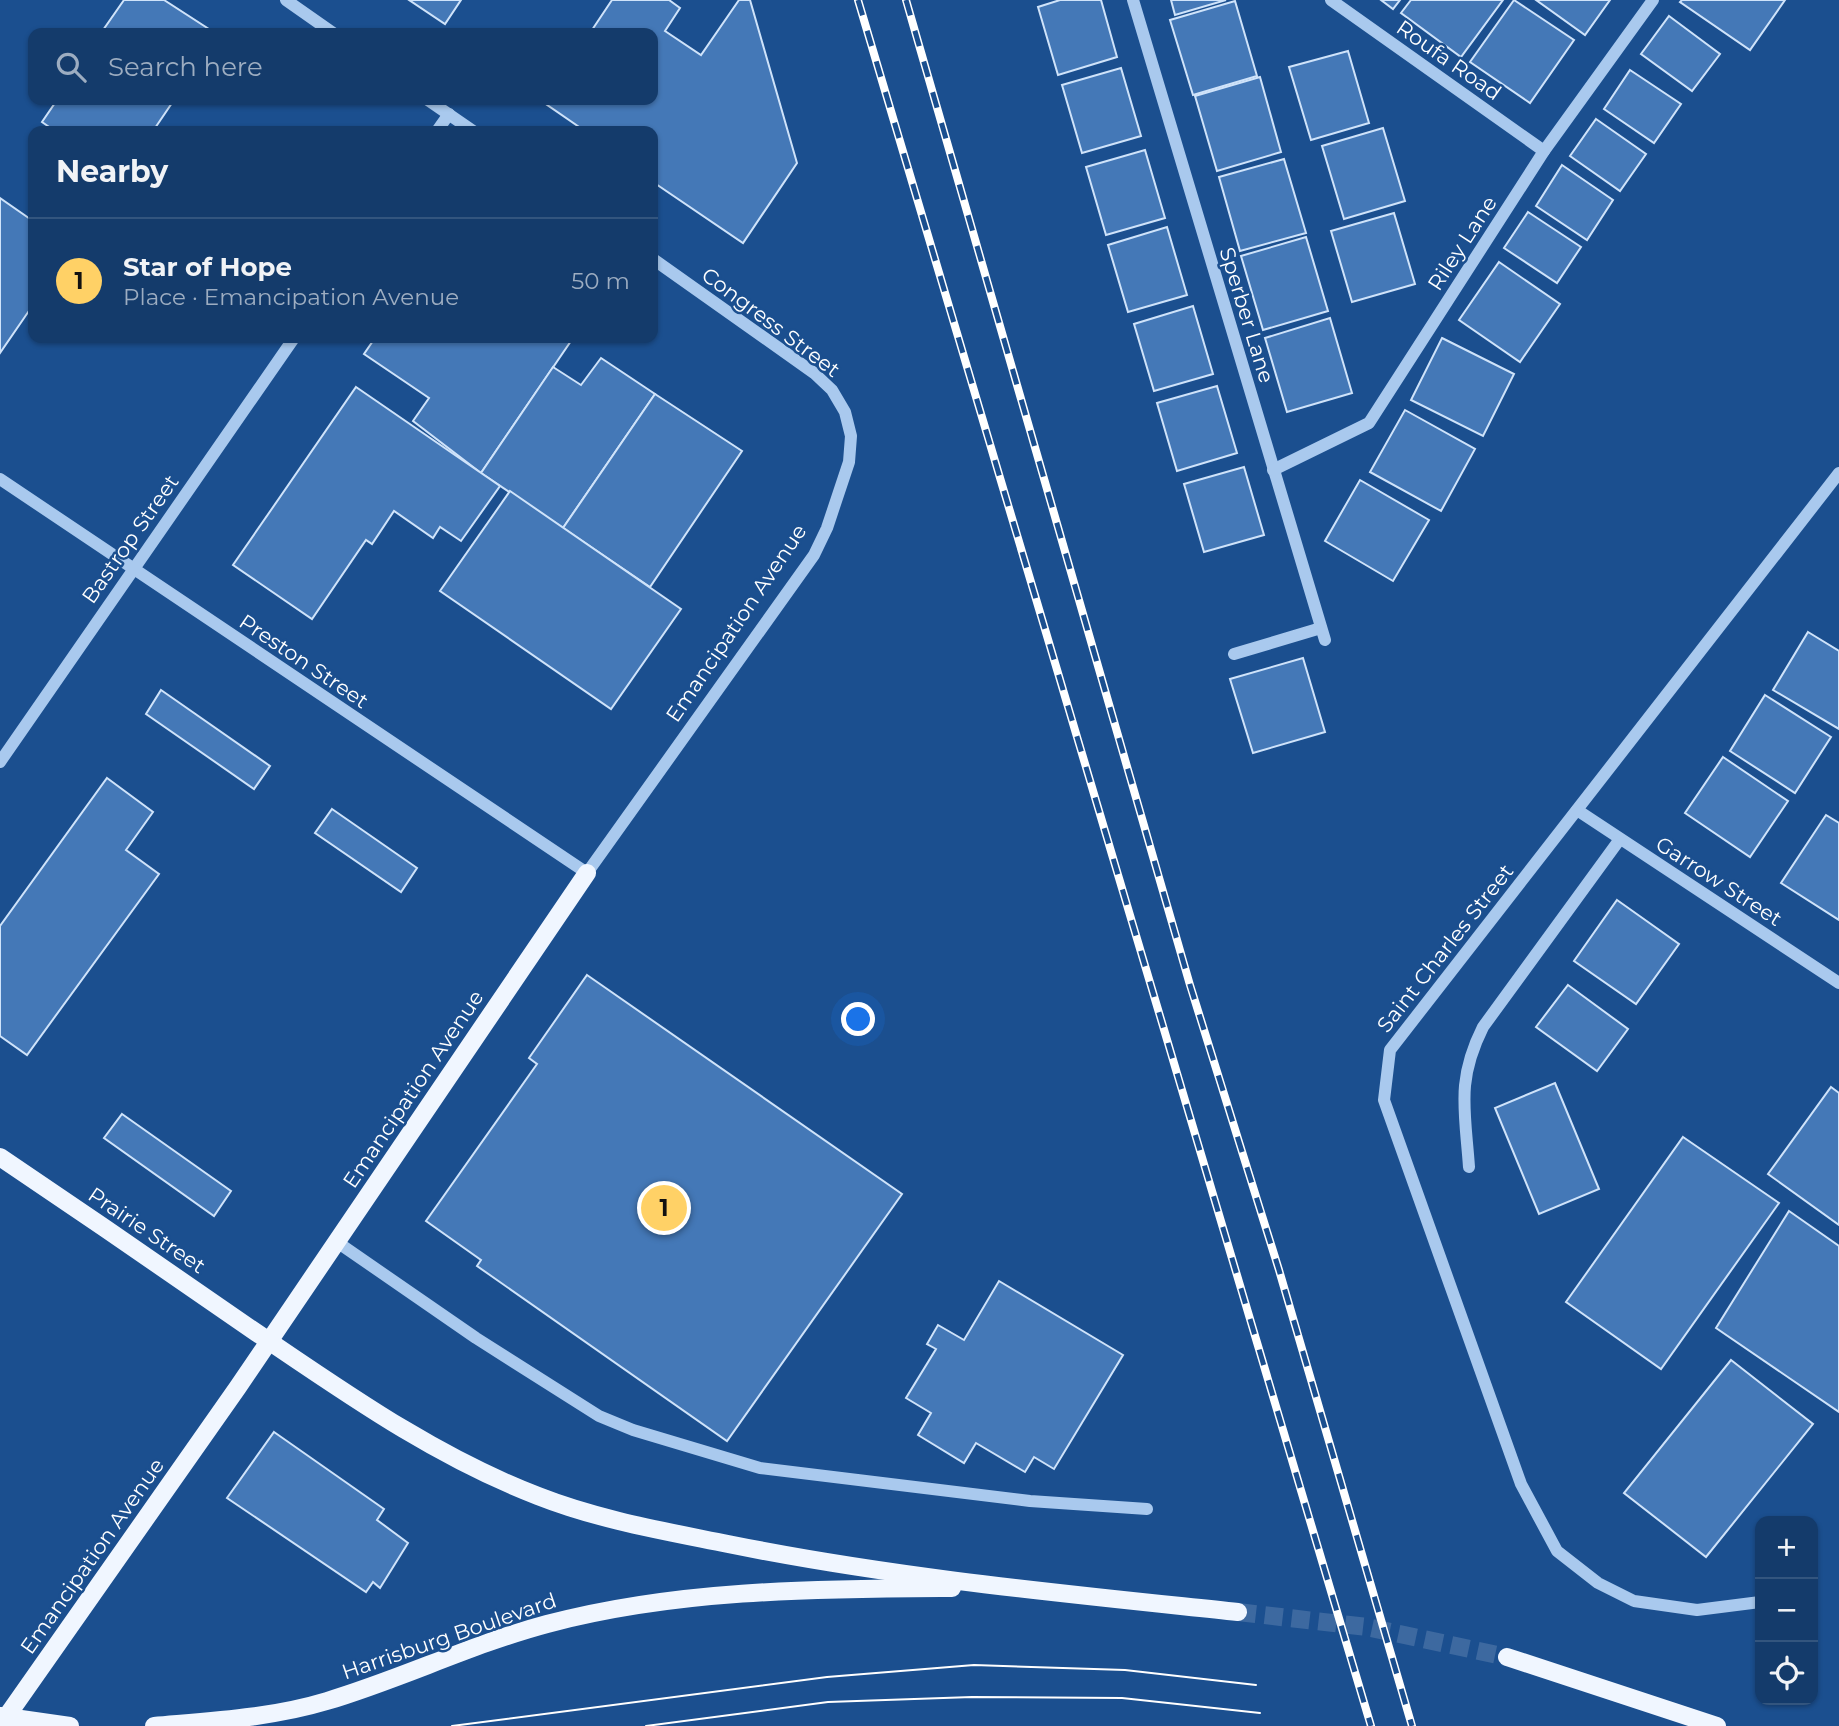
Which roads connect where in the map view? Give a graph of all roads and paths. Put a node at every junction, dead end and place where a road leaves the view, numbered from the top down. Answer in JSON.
{"nodes":[{"id":1,"x":286,"y":0,"type":"edge"},
{"id":2,"x":1133,"y":0,"type":"edge"},
{"id":3,"x":1332,"y":0,"type":"edge"},
{"id":4,"x":1653,"y":0,"type":"edge"},
{"id":5,"x":326,"y":28,"type":"edge"},
{"id":6,"x":436,"y":105,"type":"edge"},
{"id":7,"x":449,"y":114,"type":"junction"},
{"id":8,"x":441,"y":126,"type":"edge"},
{"id":9,"x":466,"y":126,"type":"edge"},
{"id":10,"x":1544,"y":151,"type":"junction"},
{"id":11,"x":658,"y":262,"type":"edge"},
{"id":12,"x":291,"y":343,"type":"edge"},
{"id":13,"x":847,"y":470,"type":"joint"},
{"id":14,"x":1273,"y":470,"type":"junction"},
{"id":15,"x":1839,"y":472,"type":"edge"},
{"id":16,"x":0,"y":479,"type":"edge"},
{"id":17,"x":132,"y":570,"type":"junction"},
{"id":18,"x":1234,"y":654,"type":"dead end"},
{"id":19,"x":0,"y":762,"type":"edge"},
{"id":20,"x":1577,"y":810,"type":"junction"},
{"id":21,"x":1620,"y":839,"type":"junction"},
{"id":22,"x":587,"y":873,"type":"junction"},
{"id":23,"x":1839,"y":983,"type":"edge"},
{"id":24,"x":0,"y":1157,"type":"edge"},
{"id":25,"x":1469,"y":1167,"type":"dead end"},
{"id":26,"x":337,"y":1242,"type":"junction"},
{"id":27,"x":269,"y":1340,"type":"junction"},
{"id":28,"x":1147,"y":1509,"type":"dead end"},
{"id":29,"x":1012,"y":1588,"type":"junction"},
{"id":30,"x":1755,"y":1603,"type":"edge"},
{"id":31,"x":1238,"y":1612,"type":"tunnel mouth"},
{"id":32,"x":1507,"y":1657,"type":"tunnel mouth"},
{"id":33,"x":2,"y":1720,"type":"edge"},
{"id":34,"x":70,"y":1726,"type":"edge"},
{"id":35,"x":154,"y":1726,"type":"edge"},
{"id":36,"x":1717,"y":1726,"type":"edge"}],
"edges":[{"from":1,"to":5,"type":"street"},
{"from":2,"to":14,"type":"street","name":"Sperber Lane"},
{"from":3,"to":10,"type":"street","name":"Roufa Road"},
{"from":4,"to":10,"type":"street","name":"Riley Lane"},
{"from":6,"to":7,"type":"street"},
{"from":7,"to":8,"type":"street"},
{"from":7,"to":9,"type":"street"},
{"from":10,"to":14,"type":"street","name":"Riley Lane"},
{"from":11,"to":13,"type":"street","name":"Congress Street"},
{"from":12,"to":17,"type":"street","name":"Bastrop Street"},
{"from":13,"to":22,"type":"street","name":"Emancipation Avenue"},
{"from":14,"to":18,"type":"street","name":"Sperber Lane"},
{"from":15,"to":20,"type":"street","name":"Saint Charles Street"},
{"from":16,"to":17,"type":"street","name":"Preston Street"},
{"from":17,"to":19,"type":"street","name":"Bastrop Street"},
{"from":17,"to":22,"type":"street","name":"Preston Street"},
{"from":20,"to":21,"type":"street","name":"Garrow Street"},
{"from":20,"to":30,"type":"street","name":"Saint Charles Street"},
{"from":21,"to":23,"type":"street","name":"Garrow Street"},
{"from":21,"to":25,"type":"street"},
{"from":22,"to":26,"type":"main road","name":"Emancipation Avenue"},
{"from":24,"to":27,"type":"main road","name":"Prairie Street"},
{"from":26,"to":27,"type":"main road","name":"Emancipation Avenue"},
{"from":26,"to":28,"type":"street"},
{"from":27,"to":29,"type":"main road","name":"Harrisburg Boulevard"},
{"from":27,"to":33,"type":"main road","name":"Emancipation Avenue"},
{"from":29,"to":31,"type":"main road","name":"Harrisburg Boulevard"},
{"from":29,"to":35,"type":"main road","name":"Harrisburg Boulevard"},
{"from":32,"to":36,"type":"main road"},
{"from":33,"to":34,"type":"main road"}]}
